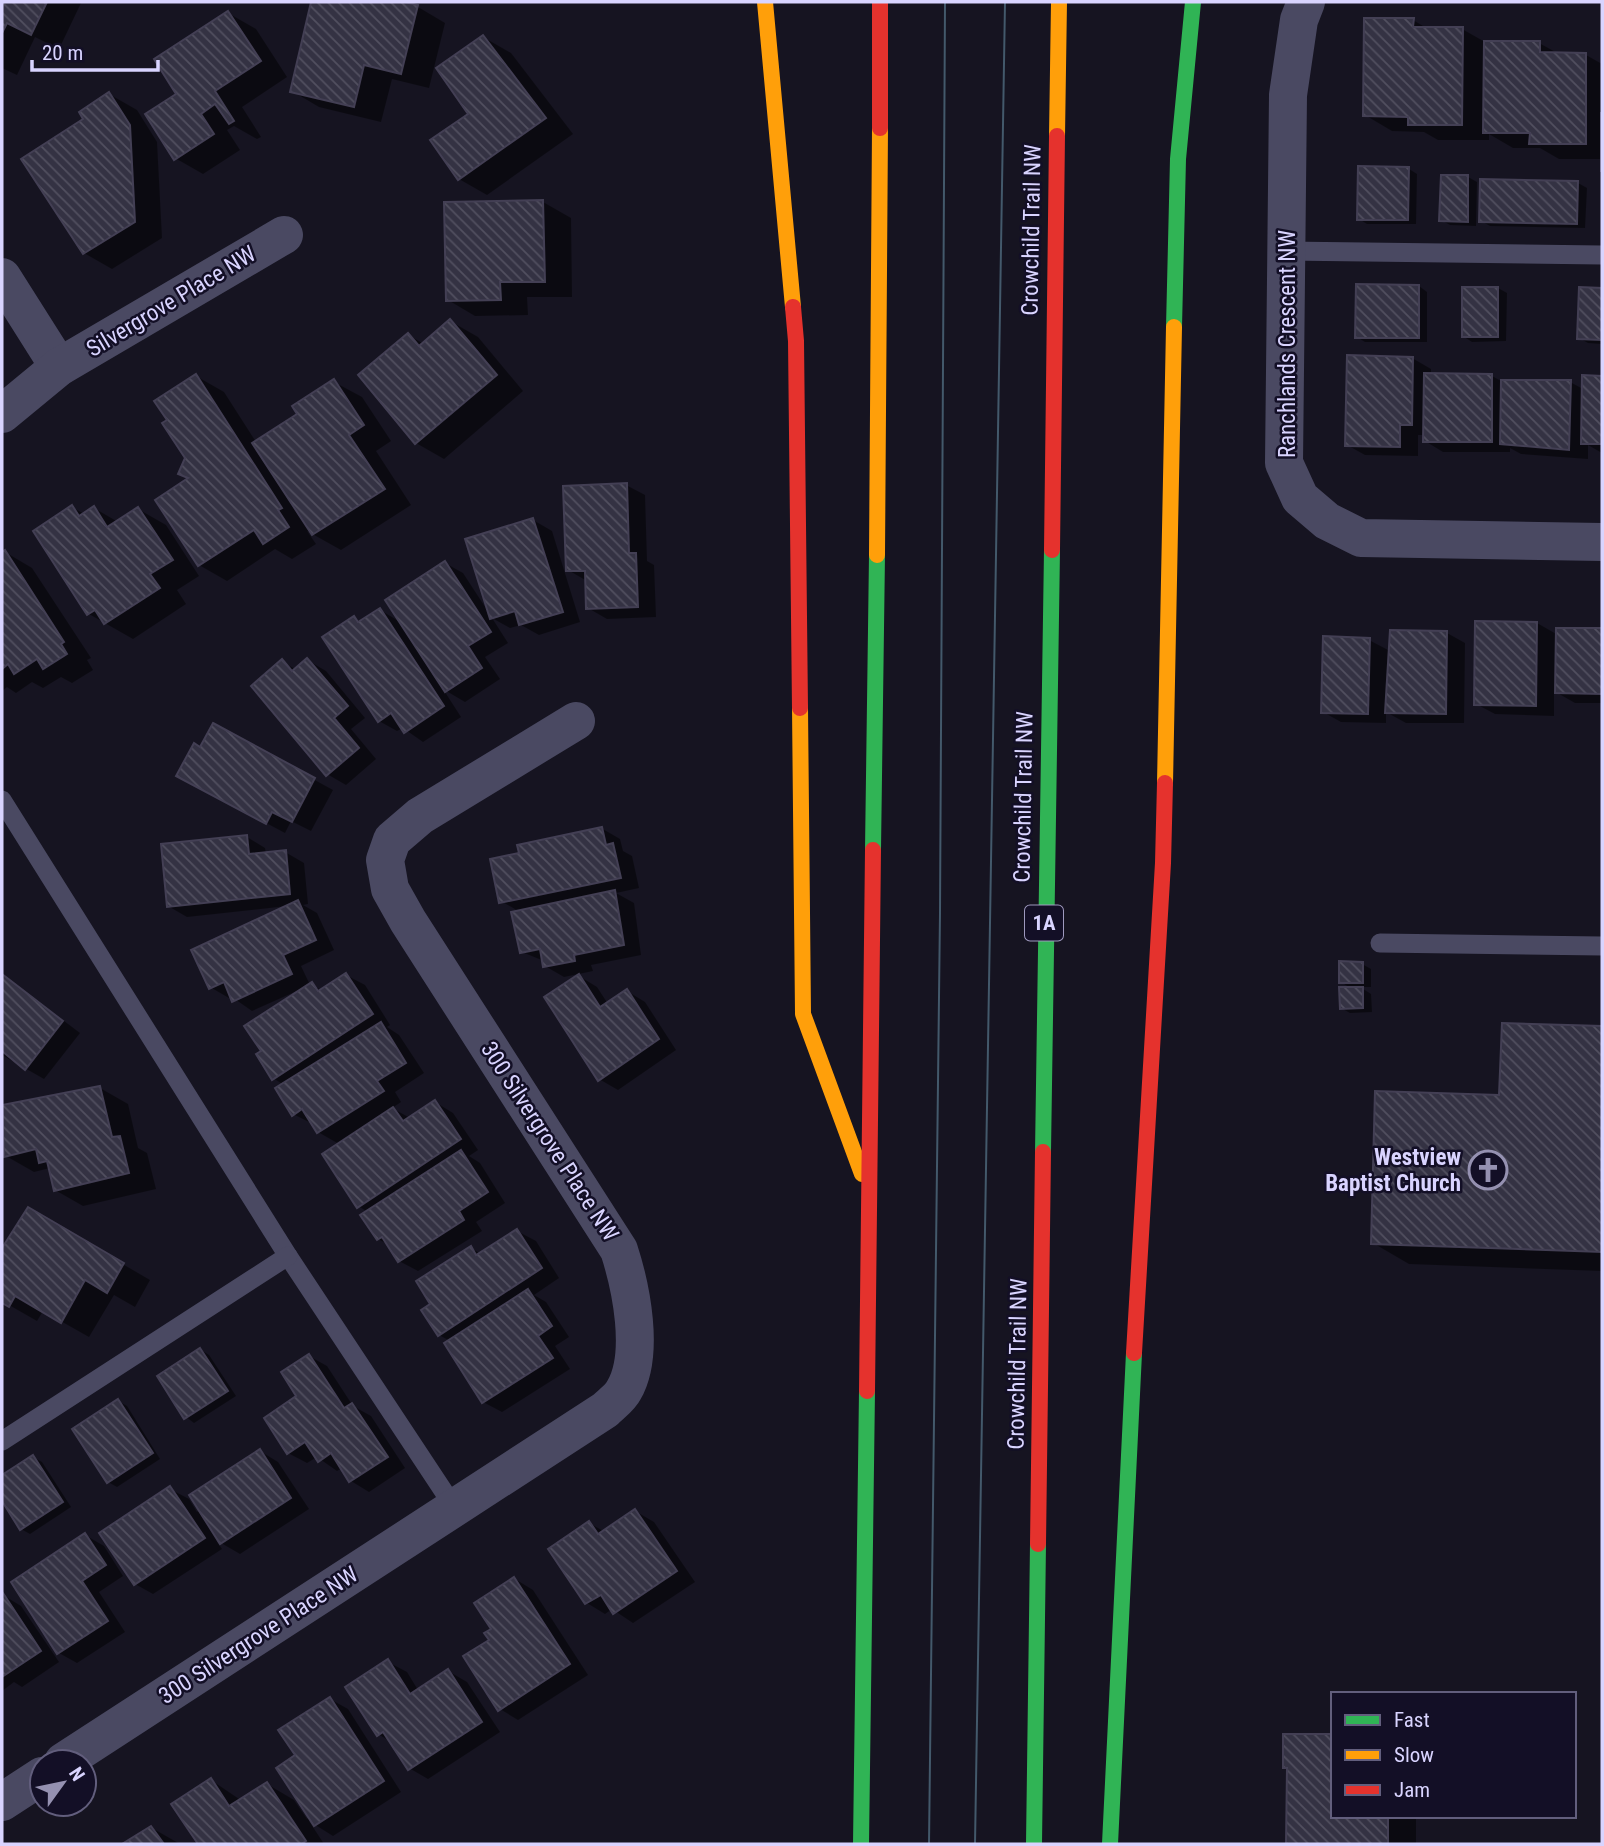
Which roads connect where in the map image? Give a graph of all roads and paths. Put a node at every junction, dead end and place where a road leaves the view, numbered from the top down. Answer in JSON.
{"nodes":[{"id":1,"x":765,"y":2,"type":"edge"},
{"id":2,"x":880,"y":2,"type":"edge"},
{"id":3,"x":1059,"y":2,"type":"edge"},
{"id":4,"x":1193,"y":2,"type":"edge"},
{"id":5,"x":1306,"y":2,"type":"edge"},
{"id":6,"x":284,"y":235,"type":"dead end"},
{"id":7,"x":1285,"y":251,"type":"junction"},
{"id":8,"x":1602,"y":255,"type":"edge"},
{"id":9,"x":2,"y":277,"type":"edge"},
{"id":10,"x":59,"y":368,"type":"junction"},
{"id":11,"x":2,"y":414,"type":"edge"},
{"id":12,"x":1602,"y":542,"type":"edge"},
{"id":13,"x":576,"y":721,"type":"dead end"},
{"id":14,"x":2,"y":800,"type":"edge"},
{"id":15,"x":1380,"y":943,"type":"dead end"},
{"id":16,"x":1602,"y":946,"type":"edge"},
{"id":17,"x":869,"y":1195,"type":"junction"},
{"id":18,"x":288,"y":1256,"type":"junction"},
{"id":19,"x":2,"y":1441,"type":"edge"},
{"id":20,"x":454,"y":1507,"type":"junction"},
{"id":21,"x":84,"y":1748,"type":"edge"},
{"id":22,"x":28,"y":1785,"type":"edge"},
{"id":23,"x":2,"y":1802,"type":"edge"},
{"id":24,"x":861,"y":1844,"type":"edge"},
{"id":25,"x":1034,"y":1844,"type":"edge"},
{"id":26,"x":1110,"y":1844,"type":"edge"}],
"edges":[{"from":1,"to":17,"type":"highway"},
{"from":2,"to":17,"type":"highway"},
{"from":3,"to":25,"type":"highway","name":"Crowchild Trail NW","number":"1A"},
{"from":4,"to":26,"type":"highway"},
{"from":5,"to":7,"type":"street","name":"Ranchlands Crescent NW"},
{"from":6,"to":10,"type":"street","name":"Silvergrove Place NW"},
{"from":7,"to":8,"type":"lane"},
{"from":7,"to":12,"type":"street","name":"Ranchlands Crescent NW"},
{"from":9,"to":10,"type":"street"},
{"from":10,"to":11,"type":"street","name":"Silvergrove Place NW"},
{"from":13,"to":20,"type":"street","name":"300 Silvergrove Place NW"},
{"from":14,"to":18,"type":"lane"},
{"from":15,"to":16,"type":"lane"},
{"from":17,"to":24,"type":"highway"},
{"from":18,"to":19,"type":"lane"},
{"from":18,"to":20,"type":"lane"},
{"from":20,"to":21,"type":"street","name":"300 Silvergrove Place NW"},
{"from":22,"to":23,"type":"street"}]}
